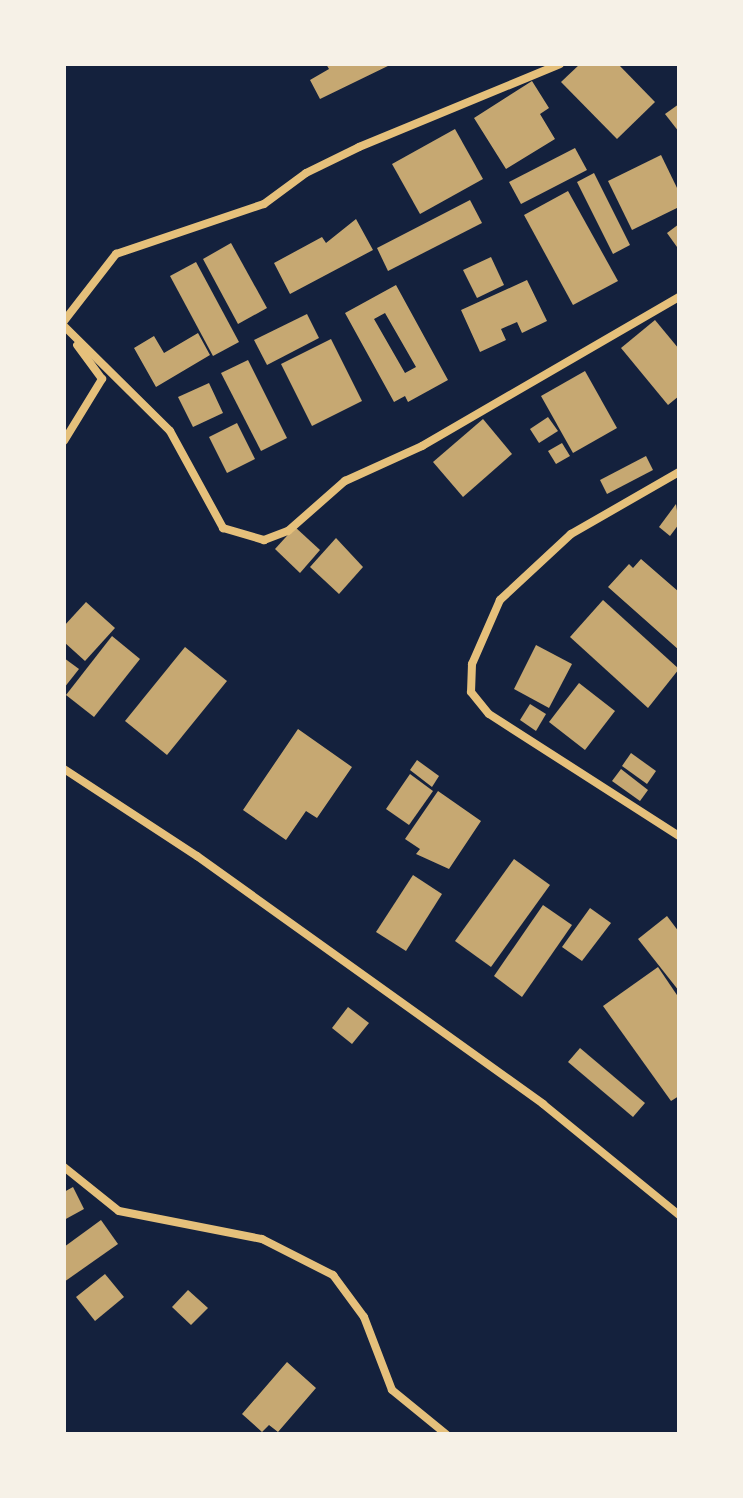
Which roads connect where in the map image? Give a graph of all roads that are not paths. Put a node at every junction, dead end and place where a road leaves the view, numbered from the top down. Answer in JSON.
{"nodes":[{"id":1,"x":560,"y":64,"type":"edge"},
{"id":2,"x":675,"y":301,"type":"edge"},
{"id":3,"x":679,"y":312,"type":"edge"},
{"id":4,"x":64,"y":325,"type":"edge"},
{"id":5,"x":64,"y":441,"type":"edge"},
{"id":6,"x":679,"y":472,"type":"edge"},
{"id":7,"x":64,"y":769,"type":"edge"},
{"id":8,"x":679,"y":836,"type":"edge"},
{"id":9,"x":64,"y":1167,"type":"edge"},
{"id":10,"x":679,"y":1215,"type":"edge"},
{"id":11,"x":446,"y":1434,"type":"edge"}],
"edges":[{"from":1,"to":4,"type":"street"},
{"from":2,"to":3,"type":"street"},
{"from":2,"to":4,"type":"street"},
{"from":4,"to":5,"type":"street"},
{"from":6,"to":8,"type":"street"},
{"from":7,"to":10,"type":"street"},
{"from":9,"to":11,"type":"street"}]}
